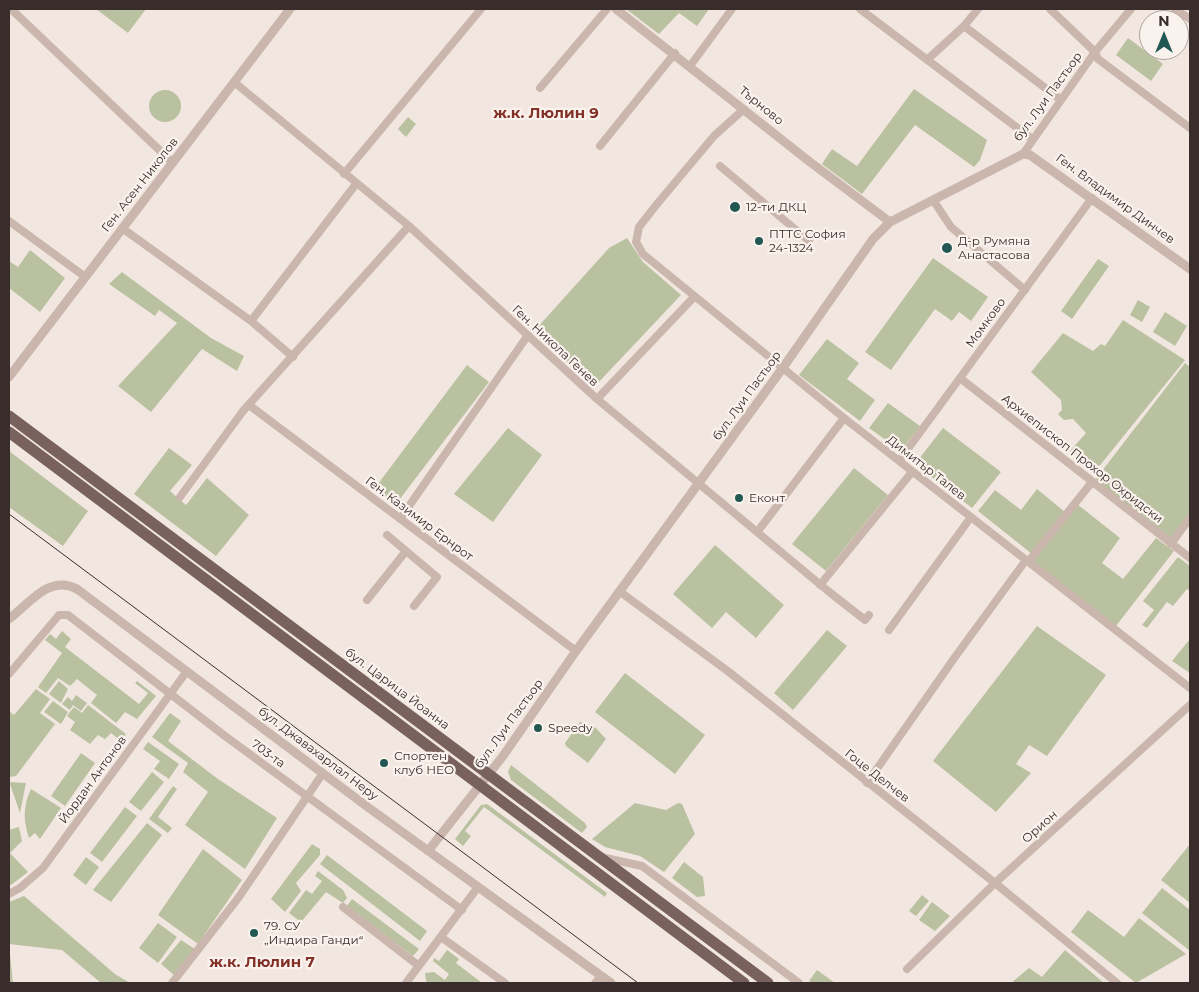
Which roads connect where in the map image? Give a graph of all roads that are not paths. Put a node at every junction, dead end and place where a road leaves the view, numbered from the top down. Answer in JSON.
{"nodes":[{"id":1,"x":11,"y":9,"type":"edge"},
{"id":2,"x":290,"y":9,"type":"edge"},
{"id":3,"x":481,"y":9,"type":"edge"},
{"id":4,"x":607,"y":9,"type":"edge"},
{"id":5,"x":616,"y":9,"type":"edge"},
{"id":6,"x":732,"y":9,"type":"edge"},
{"id":7,"x":860,"y":9,"type":"edge"},
{"id":8,"x":978,"y":9,"type":"edge"},
{"id":9,"x":1050,"y":9,"type":"edge"},
{"id":10,"x":1131,"y":9,"type":"edge"},
{"id":11,"x":1175,"y":9,"type":"edge"},
{"id":12,"x":1190,"y":19,"type":"edge"},
{"id":13,"x":964,"y":26,"type":"junction"},
{"id":14,"x":1095,"y":52,"type":"junction"},
{"id":15,"x":675,"y":53,"type":"junction"},
{"id":16,"x":928,"y":59,"type":"junction"},
{"id":17,"x":690,"y":66,"type":"junction"},
{"id":18,"x":234,"y":82,"type":"junction"},
{"id":19,"x":540,"y":88,"type":"dead end"},
{"id":20,"x":1061,"y":100,"type":"junction"},
{"id":21,"x":744,"y":108,"type":"junction"},
{"id":22,"x":1190,"y":128,"type":"edge"},
{"id":23,"x":1032,"y":139,"type":"junction"},
{"id":24,"x":600,"y":146,"type":"dead end"},
{"id":25,"x":1023,"y":154,"type":"junction"},
{"id":26,"x":173,"y":163,"type":"junction"},
{"id":27,"x":720,"y":166,"type":"dead end"},
{"id":28,"x":344,"y":174,"type":"junction"},
{"id":29,"x":356,"y":184,"type":"junction"},
{"id":30,"x":1092,"y":198,"type":"junction"},
{"id":31,"x":933,"y":200,"type":"junction"},
{"id":32,"x":9,"y":221,"type":"edge"},
{"id":33,"x":890,"y":222,"type":"junction"},
{"id":34,"x":409,"y":226,"type":"junction"},
{"id":35,"x":122,"y":228,"type":"junction"},
{"id":36,"x":809,"y":241,"type":"dead end"},
{"id":37,"x":1190,"y":269,"type":"edge"},
{"id":38,"x":84,"y":276,"type":"junction"},
{"id":39,"x":1025,"y":290,"type":"junction"},
{"id":40,"x":694,"y":296,"type":"junction"},
{"id":41,"x":251,"y":321,"type":"junction"},
{"id":42,"x":528,"y":335,"type":"junction"},
{"id":43,"x":293,"y":357,"type":"junction"},
{"id":44,"x":782,"y":369,"type":"junction"},
{"id":45,"x":9,"y":377,"type":"edge"},
{"id":46,"x":960,"y":378,"type":"junction"},
{"id":47,"x":597,"y":399,"type":"junction"},
{"id":48,"x":249,"y":406,"type":"junction"},
{"id":49,"x":9,"y":416,"type":"edge"},
{"id":50,"x":844,"y":418,"type":"junction"},
{"id":51,"x":9,"y":432,"type":"edge"},
{"id":52,"x":899,"y":462,"type":"junction"},
{"id":53,"x":912,"y":472,"type":"junction"},
{"id":54,"x":699,"y":482,"type":"junction"},
{"id":55,"x":1092,"y":482,"type":"junction"},
{"id":56,"x":180,"y":497,"type":"dead end"},
{"id":57,"x":971,"y":517,"type":"junction"},
{"id":58,"x":1190,"y":518,"type":"edge"},
{"id":59,"x":400,"y":519,"type":"junction"},
{"id":60,"x":758,"y":531,"type":"junction"},
{"id":61,"x":387,"y":535,"type":"dead end"},
{"id":62,"x":1171,"y":544,"type":"junction"},
{"id":63,"x":406,"y":552,"type":"junction"},
{"id":64,"x":1190,"y":558,"type":"edge"},
{"id":65,"x":1027,"y":561,"type":"junction"},
{"id":66,"x":820,"y":585,"type":"junction"},
{"id":67,"x":619,"y":591,"type":"junction"},
{"id":68,"x":367,"y":600,"type":"dead end"},
{"id":69,"x":414,"y":606,"type":"dead end"},
{"id":70,"x":867,"y":618,"type":"dead end"},
{"id":71,"x":9,"y":619,"type":"edge"},
{"id":72,"x":889,"y":630,"type":"dead end"},
{"id":73,"x":576,"y":651,"type":"junction"},
{"id":74,"x":187,"y":671,"type":"junction"},
{"id":75,"x":9,"y":674,"type":"edge"},
{"id":76,"x":1190,"y":688,"type":"edge"},
{"id":77,"x":171,"y":694,"type":"junction"},
{"id":78,"x":1190,"y":705,"type":"edge"},
{"id":79,"x":323,"y":773,"type":"junction"},
{"id":80,"x":488,"y":775,"type":"junction"},
{"id":81,"x":867,"y":784,"type":"junction"},
{"id":82,"x":480,"y":785,"type":"junction"},
{"id":83,"x":307,"y":796,"type":"junction"},
{"id":84,"x":428,"y":851,"type":"junction"},
{"id":85,"x":598,"y":856,"type":"junction"},
{"id":86,"x":995,"y":883,"type":"junction"},
{"id":87,"x":478,"y":887,"type":"junction"},
{"id":88,"x":9,"y":894,"type":"edge"},
{"id":89,"x":343,"y":907,"type":"dead end"},
{"id":90,"x":462,"y":910,"type":"junction"},
{"id":91,"x":441,"y":936,"type":"junction"},
{"id":92,"x":419,"y":966,"type":"junction"},
{"id":93,"x":907,"y":969,"type":"dead end"},
{"id":94,"x":598,"y":979,"type":"edge"},
{"id":95,"x":172,"y":983,"type":"edge"},
{"id":96,"x":406,"y":983,"type":"edge"},
{"id":97,"x":505,"y":983,"type":"edge"},
{"id":98,"x":611,"y":983,"type":"edge"},
{"id":99,"x":744,"y":983,"type":"edge"},
{"id":100,"x":768,"y":983,"type":"edge"},
{"id":101,"x":799,"y":983,"type":"edge"},
{"id":102,"x":1118,"y":983,"type":"edge"}],
"edges":[{"from":1,"to":26,"type":"street"},
{"from":2,"to":18,"type":"street","name":"Ген. Асен Николов"},
{"from":3,"to":28,"type":"street"},
{"from":4,"to":19,"type":"street"},
{"from":5,"to":15,"type":"street","name":"Търново"},
{"from":6,"to":17,"type":"street"},
{"from":7,"to":16,"type":"street"},
{"from":8,"to":13,"type":"street"},
{"from":9,"to":14,"type":"street"},
{"from":10,"to":14,"type":"street","name":"бул. Луи Пастьор"},
{"from":11,"to":12,"type":"street"},
{"from":13,"to":16,"type":"street"},
{"from":13,"to":20,"type":"street"},
{"from":14,"to":20,"type":"street","name":"бул. Луи Пастьор"},
{"from":14,"to":22,"type":"street"},
{"from":15,"to":17,"type":"street","name":"Търново"},
{"from":15,"to":24,"type":"street"},
{"from":16,"to":23,"type":"street"},
{"from":17,"to":21,"type":"street","name":"Търново"},
{"from":18,"to":26,"type":"street","name":"Ген. Асен Николов"},
{"from":18,"to":28,"type":"street","name":"Ген. Никола Генев"},
{"from":20,"to":23,"type":"street","name":"бул. Луи Пастьор"},
{"from":21,"to":33,"type":"street","name":"Търново"},
{"from":21,"to":40,"type":"street","name":"Димитър Талев"},
{"from":23,"to":25,"type":"street","name":"бул. Луи Пастьор"},
{"from":25,"to":30,"type":"street","name":"Ген. Владимир Динчев"},
{"from":25,"to":31,"type":"street","name":"бул. Луи Пастьор"},
{"from":26,"to":35,"type":"street","name":"Ген. Асен Николов"},
{"from":27,"to":36,"type":"street"},
{"from":28,"to":29,"type":"street","name":"Ген. Никола Генев"},
{"from":29,"to":34,"type":"street","name":"Ген. Никола Генев"},
{"from":29,"to":41,"type":"street"},
{"from":30,"to":37,"type":"street","name":"Ген. Владимир Динчев"},
{"from":30,"to":39,"type":"street","name":"Момково"},
{"from":31,"to":33,"type":"street","name":"бул. Луи Пастьор"},
{"from":31,"to":39,"type":"street"},
{"from":32,"to":38,"type":"street"},
{"from":33,"to":44,"type":"street","name":"бул. Луи Пастьор"},
{"from":34,"to":42,"type":"street","name":"Ген. Никола Генев"},
{"from":34,"to":43,"type":"street"},
{"from":35,"to":38,"type":"street","name":"Ген. Асен Николов"},
{"from":35,"to":41,"type":"street"},
{"from":38,"to":45,"type":"street","name":"Ген. Асен Николов"},
{"from":39,"to":46,"type":"street","name":"Момково"},
{"from":40,"to":44,"type":"street","name":"Димитър Талев"},
{"from":40,"to":47,"type":"street"},
{"from":41,"to":43,"type":"street"},
{"from":42,"to":47,"type":"street","name":"Ген. Никола Генев"},
{"from":42,"to":59,"type":"street"},
{"from":43,"to":48,"type":"street"},
{"from":44,"to":50,"type":"street","name":"Димитър Талев"},
{"from":44,"to":54,"type":"street","name":"бул. Луи Пастьор"},
{"from":46,"to":52,"type":"street","name":"Момково"},
{"from":46,"to":55,"type":"street","name":"Архиепископ Прохор Охридски"},
{"from":47,"to":54,"type":"street","name":"Ген. Никола Генев"},
{"from":48,"to":56,"type":"street"},
{"from":48,"to":59,"type":"street","name":"Ген. Казимир Ернрот"},
{"from":49,"to":80,"type":"main road","name":"бул. Царица Йоанна"},
{"from":50,"to":52,"type":"street","name":"Димитър Талев"},
{"from":50,"to":60,"type":"street"},
{"from":51,"to":82,"type":"main road"},
{"from":52,"to":53,"type":"street","name":"Димитър Талев"},
{"from":53,"to":57,"type":"street","name":"Димитър Талев"},
{"from":53,"to":66,"type":"street"},
{"from":54,"to":60,"type":"street","name":"Ген. Никола Генев"},
{"from":54,"to":67,"type":"street","name":"бул. Луи Пастьор"},
{"from":55,"to":62,"type":"street","name":"Архиепископ Прохор Охридски"},
{"from":55,"to":65,"type":"street"},
{"from":57,"to":65,"type":"street","name":"Димитър Талев"},
{"from":57,"to":72,"type":"street"},
{"from":58,"to":62,"type":"street"},
{"from":59,"to":73,"type":"street","name":"Ген. Казимир Ернрот"},
{"from":60,"to":66,"type":"street","name":"Ген. Никола Генев"},
{"from":61,"to":63,"type":"street"},
{"from":62,"to":64,"type":"street","name":"Архиепископ Прохор Охридски"},
{"from":63,"to":68,"type":"street"},
{"from":63,"to":69,"type":"street"},
{"from":65,"to":76,"type":"street","name":"Димитър Талев"},
{"from":65,"to":81,"type":"street"},
{"from":66,"to":70,"type":"street","name":"Ген. Никола Генев"},
{"from":67,"to":73,"type":"street","name":"бул. Луи Пастьор"},
{"from":67,"to":81,"type":"street","name":"Гоце Делчев"},
{"from":71,"to":74,"type":"street","name":"бул. Джавахарлал Неру"},
{"from":73,"to":80,"type":"street","name":"бул. Луи Пастьор"},
{"from":74,"to":77,"type":"street","name":"Йордан Антонов"},
{"from":74,"to":79,"type":"street","name":"бул. Джавахарлал Неру"},
{"from":75,"to":77,"type":"street","name":"703-та"},
{"from":77,"to":83,"type":"street","name":"703-та"},
{"from":77,"to":88,"type":"street","name":"Йордан Антонов"},
{"from":78,"to":86,"type":"street","name":"Орион"},
{"from":79,"to":83,"type":"street"},
{"from":79,"to":84,"type":"street","name":"бул. Джавахарлал Неру"},
{"from":80,"to":82,"type":"street","name":"бул. Луи Пастьор"},
{"from":80,"to":85,"type":"main road","name":"бул. Царица Йоанна"},
{"from":81,"to":86,"type":"street","name":"Гоце Делчев"},
{"from":82,"to":84,"type":"street","name":"бул. Луи Пастьор"},
{"from":82,"to":99,"type":"main road"},
{"from":83,"to":90,"type":"street","name":"703-та"},
{"from":83,"to":95,"type":"street"},
{"from":84,"to":87,"type":"street","name":"бул. Джавахарлал Неру"},
{"from":85,"to":100,"type":"main road","name":"бул. Царица Йоанна"},
{"from":85,"to":101,"type":"street"},
{"from":86,"to":93,"type":"street","name":"Орион"},
{"from":86,"to":102,"type":"street","name":"Гоце Делчев"},
{"from":87,"to":90,"type":"street"},
{"from":87,"to":94,"type":"street","name":"бул. Джавахарлал Неру"},
{"from":89,"to":92,"type":"street"},
{"from":90,"to":91,"type":"street"},
{"from":91,"to":92,"type":"street"},
{"from":91,"to":97,"type":"street"},
{"from":92,"to":96,"type":"street"},
{"from":94,"to":98,"type":"street","name":"бул. Джавахарлал Неру"}]}
